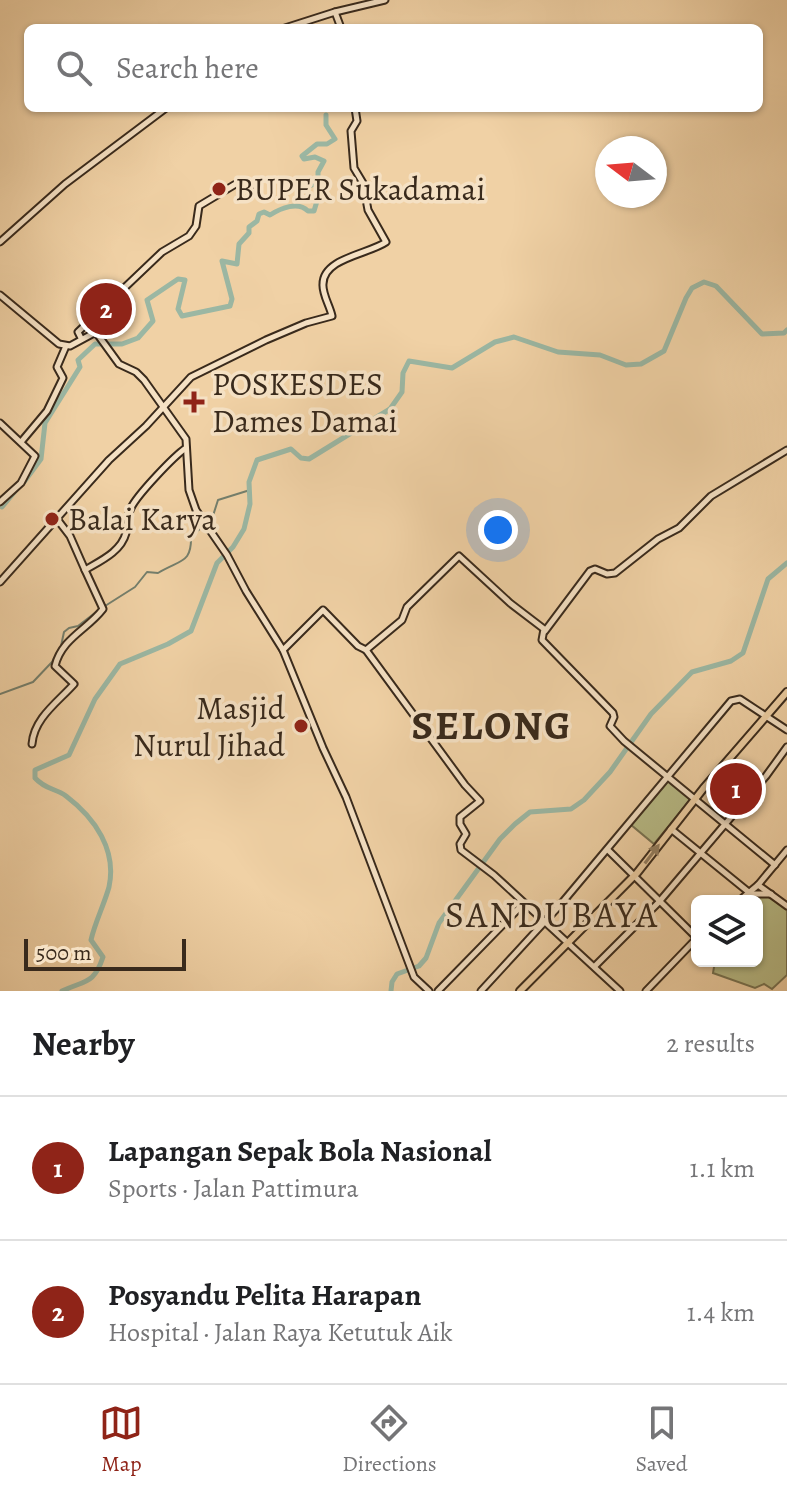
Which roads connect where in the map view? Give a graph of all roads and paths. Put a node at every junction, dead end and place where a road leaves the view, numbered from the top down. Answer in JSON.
{"nodes":[{"id":1,"x":385,"y":0,"type":"edge"},
{"id":2,"x":335,"y":12,"type":"junction"},
{"id":3,"x":298,"y":24,"type":"edge"},
{"id":4,"x":340,"y":24,"type":"edge"},
{"id":5,"x":161,"y":112,"type":"edge"},
{"id":6,"x":356,"y":112,"type":"edge"},
{"id":7,"x":253,"y":185,"type":"dead end"},
{"id":8,"x":0,"y":242,"type":"edge"},
{"id":9,"x":0,"y":295,"type":"edge"},
{"id":10,"x":81,"y":338,"type":"junction"},
{"id":11,"x":66,"y":346,"type":"junction"},
{"id":12,"x":162,"y":406,"type":"junction"},
{"id":13,"x":0,"y":423,"type":"edge"},
{"id":14,"x":21,"y":442,"type":"junction"},
{"id":15,"x":187,"y":448,"type":"junction"},
{"id":16,"x":787,"y":450,"type":"edge"},
{"id":17,"x":0,"y":502,"type":"edge"},
{"id":18,"x":57,"y":519,"type":"junction"},
{"id":19,"x":85,"y":570,"type":"junction"},
{"id":20,"x":0,"y":582,"type":"edge"},
{"id":21,"x":545,"y":631,"type":"junction"},
{"id":22,"x":283,"y":650,"type":"junction"},
{"id":23,"x":366,"y":650,"type":"junction"},
{"id":24,"x":787,"y":692,"type":"edge"},
{"id":25,"x":767,"y":716,"type":"junction"},
{"id":26,"x":787,"y":730,"type":"edge"},
{"id":27,"x":32,"y":744,"type":"dead end"},
{"id":28,"x":787,"y":747,"type":"edge"},
{"id":29,"x":666,"y":777,"type":"junction"},
{"id":30,"x":695,"y":800,"type":"junction"},
{"id":31,"x":723,"y":824,"type":"junction"},
{"id":32,"x":671,"y":829,"type":"junction"},
{"id":33,"x":608,"y":850,"type":"junction"},
{"id":34,"x":787,"y":850,"type":"edge"},
{"id":35,"x":700,"y":853,"type":"junction"},
{"id":36,"x":775,"y":865,"type":"junction"},
{"id":37,"x":633,"y":877,"type":"junction"},
{"id":38,"x":758,"y":885,"type":"junction"},
{"id":39,"x":749,"y":892,"type":"junction"},
{"id":40,"x":771,"y":894,"type":"junction"},
{"id":41,"x":746,"y":895,"type":"edge"},
{"id":42,"x":659,"y":902,"type":"junction"},
{"id":43,"x":524,"y":903,"type":"junction"},
{"id":44,"x":787,"y":906,"type":"edge"},
{"id":45,"x":546,"y":922,"type":"junction"},
{"id":46,"x":691,"y":932,"type":"edge"},
{"id":47,"x":568,"y":942,"type":"junction"},
{"id":48,"x":691,"y":944,"type":"edge"},
{"id":49,"x":595,"y":966,"type":"junction"},
{"id":50,"x":414,"y":975,"type":"junction"},
{"id":51,"x":420,"y":991,"type":"edge"},
{"id":52,"x":429,"y":991,"type":"edge"},
{"id":53,"x":438,"y":991,"type":"edge"},
{"id":54,"x":481,"y":991,"type":"edge"},
{"id":55,"x":520,"y":991,"type":"edge"},
{"id":56,"x":620,"y":991,"type":"edge"},
{"id":57,"x":646,"y":991,"type":"edge"}],
"edges":[{"from":1,"to":2,"type":"street"},
{"from":2,"to":3,"type":"street"},
{"from":2,"to":4,"type":"street"},
{"from":5,"to":8,"type":"street"},
{"from":6,"to":12,"type":"street"},
{"from":7,"to":10,"type":"street"},
{"from":9,"to":11,"type":"street"},
{"from":10,"to":11,"type":"street"},
{"from":10,"to":12,"type":"street"},
{"from":11,"to":14,"type":"street"},
{"from":12,"to":15,"type":"street"},
{"from":12,"to":18,"type":"street"},
{"from":13,"to":14,"type":"street"},
{"from":14,"to":17,"type":"street"},
{"from":15,"to":19,"type":"street"},
{"from":15,"to":22,"type":"street"},
{"from":16,"to":21,"type":"street"},
{"from":18,"to":19,"type":"street"},
{"from":18,"to":20,"type":"street"},
{"from":19,"to":27,"type":"street"},
{"from":21,"to":23,"type":"street"},
{"from":21,"to":29,"type":"street"},
{"from":22,"to":23,"type":"street"},
{"from":22,"to":50,"type":"street"},
{"from":23,"to":43,"type":"street"},
{"from":24,"to":25,"type":"main road"},
{"from":25,"to":26,"type":"street"},
{"from":25,"to":29,"type":"street"},
{"from":25,"to":30,"type":"main road"},
{"from":28,"to":31,"type":"street"},
{"from":29,"to":30,"type":"street"},
{"from":29,"to":33,"type":"street"},
{"from":30,"to":31,"type":"street"},
{"from":30,"to":32,"type":"main road"},
{"from":31,"to":35,"type":"street"},
{"from":31,"to":36,"type":"street"},
{"from":32,"to":35,"type":"street"},
{"from":37,"to":32,"type":"main road","one_way":true},
{"from":33,"to":37,"type":"street"},
{"from":33,"to":45,"type":"street"},
{"from":34,"to":36,"type":"street"},
{"from":35,"to":39,"type":"street"},
{"from":35,"to":42,"type":"street"},
{"from":36,"to":38,"type":"street"},
{"from":37,"to":42,"type":"street"},
{"from":37,"to":47,"type":"main road"},
{"from":38,"to":39,"type":"street"},
{"from":38,"to":40,"type":"street"},
{"from":39,"to":40,"type":"street"},
{"from":39,"to":41,"type":"street"},
{"from":40,"to":44,"type":"street"},
{"from":42,"to":46,"type":"street"},
{"from":42,"to":49,"type":"street"},
{"from":43,"to":45,"type":"street"},
{"from":43,"to":53,"type":"street"},
{"from":45,"to":47,"type":"street"},
{"from":45,"to":54,"type":"street"},
{"from":47,"to":49,"type":"street"},
{"from":47,"to":55,"type":"main road"},
{"from":48,"to":57,"type":"street"},
{"from":49,"to":56,"type":"street"},
{"from":50,"to":51,"type":"street"},
{"from":50,"to":52,"type":"street"}]}
